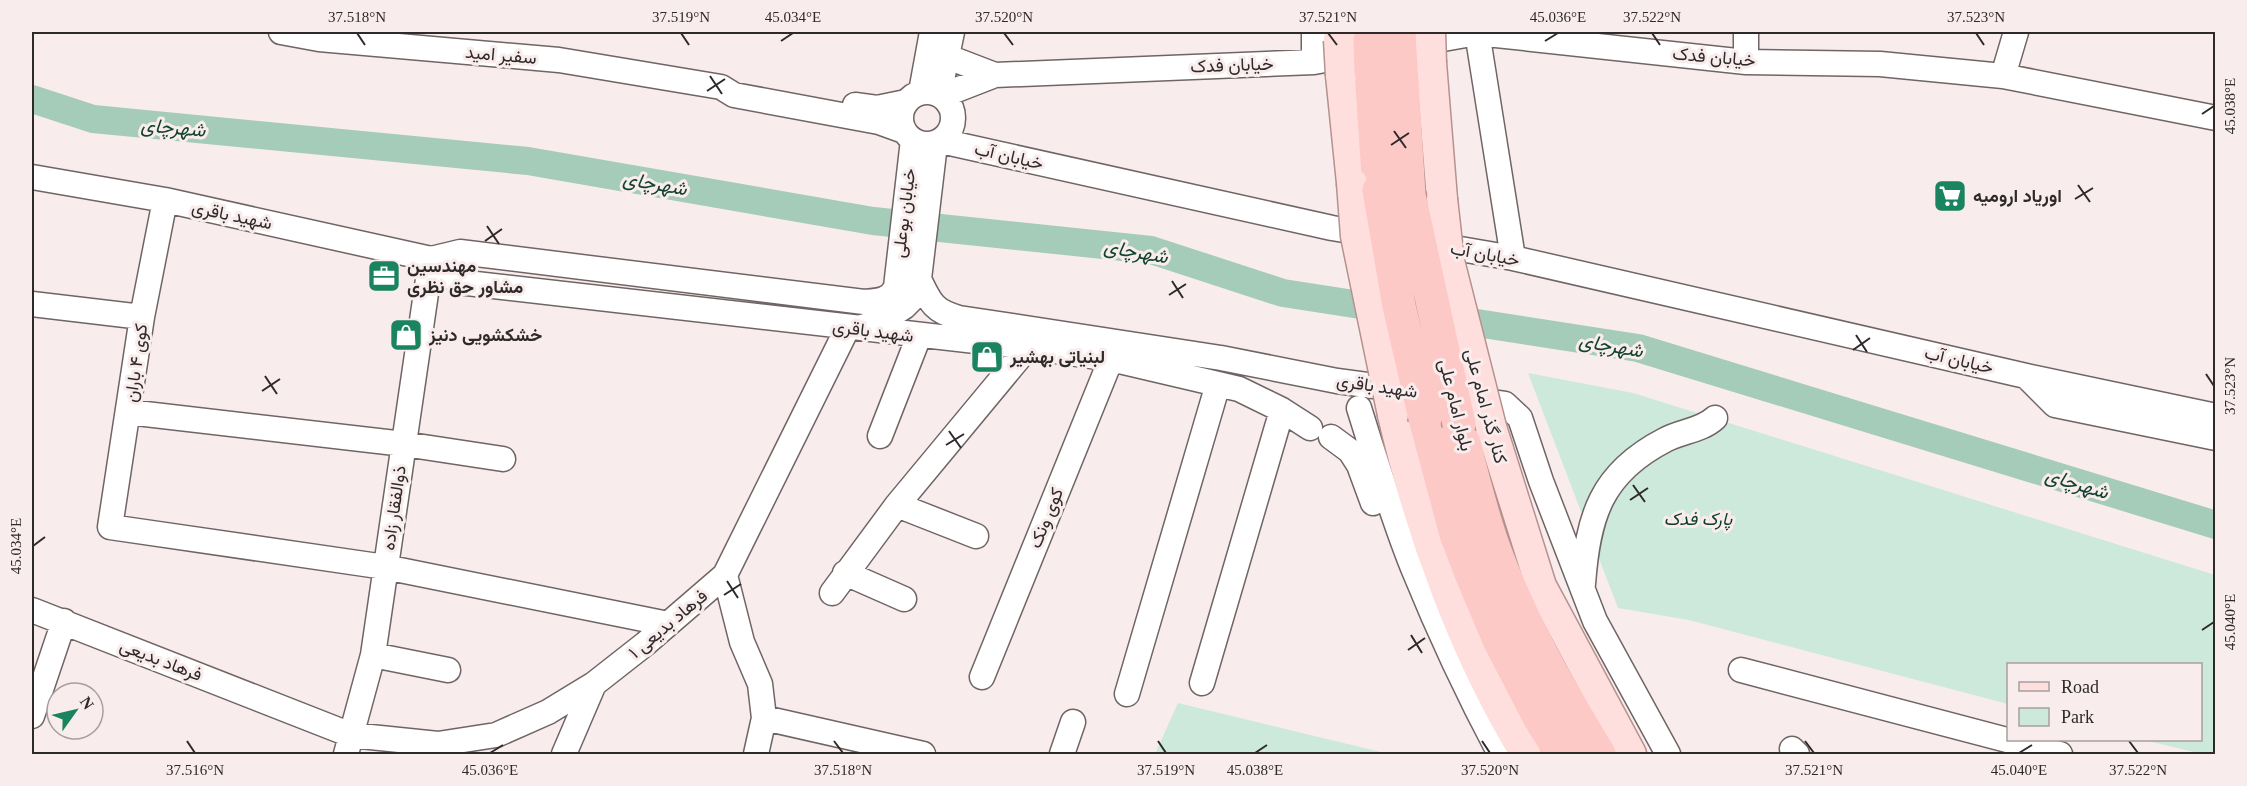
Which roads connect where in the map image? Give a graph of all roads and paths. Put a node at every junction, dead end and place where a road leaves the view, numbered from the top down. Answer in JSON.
{"nodes":[{"id":1,"x":281,"y":32,"type":"edge"},
{"id":2,"x":932,"y":32,"type":"edge"},
{"id":3,"x":952,"y":32,"type":"edge"},
{"id":4,"x":1477,"y":32,"type":"edge"},
{"id":5,"x":1746,"y":32,"type":"edge"},
{"id":6,"x":2016,"y":32,"type":"edge"},
{"id":7,"x":1375,"y":46,"type":"edge"},
{"id":8,"x":948,"y":57,"type":"junction"},
{"id":9,"x":1314,"y":62,"type":"junction"},
{"id":10,"x":1746,"y":62,"type":"junction"},
{"id":11,"x":995,"y":75,"type":"junction"},
{"id":12,"x":2003,"y":76,"type":"junction"},
{"id":13,"x":721,"y":87,"type":"junction"},
{"id":14,"x":927,"y":96,"type":"junction"},
{"id":15,"x":2216,"y":118,"type":"edge"},
{"id":16,"x":923,"y":139,"type":"junction"},
{"id":17,"x":32,"y":177,"type":"edge"},
{"id":18,"x":1380,"y":190,"type":"junction"},
{"id":19,"x":165,"y":200,"type":"junction"},
{"id":20,"x":1513,"y":258,"type":"junction"},
{"id":21,"x":431,"y":259,"type":"junction"},
{"id":22,"x":920,"y":279,"type":"junction"},
{"id":23,"x":896,"y":286,"type":"joint"},
{"id":24,"x":32,"y":304,"type":"edge"},
{"id":25,"x":142,"y":317,"type":"junction"},
{"id":26,"x":853,"y":328,"type":"junction"},
{"id":27,"x":919,"y":336,"type":"junction"},
{"id":28,"x":1028,"y":347,"type":"junction"},
{"id":29,"x":1111,"y":359,"type":"junction"},
{"id":30,"x":2026,"y":376,"type":"junction"},
{"id":31,"x":1336,"y":381,"type":"junction"},
{"id":32,"x":1218,"y":384,"type":"junction"},
{"id":33,"x":1359,"y":408,"type":"junction"},
{"id":34,"x":1282,"y":410,"type":"junction"},
{"id":35,"x":128,"y":412,"type":"junction"},
{"id":36,"x":2216,"y":416,"type":"edge"},
{"id":37,"x":1715,"y":418,"type":"dead end"},
{"id":38,"x":1320,"y":432,"type":"junction"},
{"id":39,"x":1472,"y":434,"type":"junction"},
{"id":40,"x":880,"y":436,"type":"dead end"},
{"id":41,"x":2216,"y":438,"type":"edge"},
{"id":42,"x":404,"y":444,"type":"junction"},
{"id":43,"x":503,"y":459,"type":"dead end"},
{"id":44,"x":897,"y":505,"type":"junction"},
{"id":45,"x":976,"y":536,"type":"dead end"},
{"id":46,"x":385,"y":567,"type":"junction"},
{"id":47,"x":725,"y":575,"type":"junction"},
{"id":48,"x":1583,"y":589,"type":"junction"},
{"id":49,"x":904,"y":600,"type":"dead end"},
{"id":50,"x":32,"y":610,"type":"edge"},
{"id":51,"x":64,"y":621,"type":"junction"},
{"id":52,"x":668,"y":624,"type":"junction"},
{"id":53,"x":373,"y":655,"type":"junction"},
{"id":54,"x":448,"y":670,"type":"dead end"},
{"id":55,"x":1741,"y":670,"type":"dead end"},
{"id":56,"x":982,"y":677,"type":"dead end"},
{"id":57,"x":1203,"y":683,"type":"dead end"},
{"id":58,"x":594,"y":684,"type":"junction"},
{"id":59,"x":1127,"y":694,"type":"dead end"},
{"id":60,"x":33,"y":704,"type":"edge"},
{"id":61,"x":764,"y":718,"type":"junction"},
{"id":62,"x":1073,"y":722,"type":"dead end"},
{"id":63,"x":2007,"y":740,"type":"edge"},
{"id":64,"x":2011,"y":741,"type":"edge"},
{"id":65,"x":349,"y":745,"type":"edge"},
{"id":66,"x":564,"y":754,"type":"edge"},
{"id":67,"x":756,"y":754,"type":"edge"},
{"id":68,"x":923,"y":754,"type":"edge"},
{"id":69,"x":1062,"y":754,"type":"edge"},
{"id":70,"x":1481,"y":754,"type":"edge"},
{"id":71,"x":1500,"y":754,"type":"edge"},
{"id":72,"x":1526,"y":754,"type":"edge"},
{"id":73,"x":1562,"y":754,"type":"edge"},
{"id":74,"x":1599,"y":754,"type":"edge"},
{"id":75,"x":1630,"y":754,"type":"edge"},
{"id":76,"x":1668,"y":754,"type":"edge"},
{"id":77,"x":2060,"y":754,"type":"edge"}],
"edges":[{"from":1,"to":13,"type":"street","name":"سفیر امید"},
{"from":2,"to":14,"type":"street"},
{"from":3,"to":8,"type":"street"},
{"from":4,"to":9,"type":"street","name":"خیابان فدک"},
{"from":4,"to":10,"type":"street","name":"خیابان فدک"},
{"from":4,"to":20,"type":"street"},
{"from":5,"to":10,"type":"street"},
{"from":6,"to":12,"type":"street"},
{"from":7,"to":9,"type":"street"},
{"from":7,"to":18,"type":"highway","name":"بلوار امام علی"},
{"from":7,"to":39,"type":"main road","name":"کنار گذر امام علی","bridge":true},
{"from":8,"to":11,"type":"street","name":"خیابان فدک"},
{"from":8,"to":14,"type":"street"},
{"from":9,"to":11,"type":"street","name":"خیابان فدک"},
{"from":10,"to":12,"type":"street","name":"خیابان فدک"},
{"from":11,"to":14,"type":"street","name":"خیابان فدک"},
{"from":12,"to":15,"type":"street","name":"خیابان فدک"},
{"from":13,"to":14,"type":"street","name":"سفیر امید"},
{"from":13,"to":16,"type":"street","name":"سفیر امید"},
{"from":14,"to":16,"type":"street"},
{"from":14,"to":16,"type":"street"},
{"from":16,"to":20,"type":"street","name":"خیابان آب"},
{"from":16,"to":22,"type":"street","name":"خیابان بوعلی"},
{"from":16,"to":23,"type":"street","name":"خیابان بوعلی"},
{"from":17,"to":19,"type":"street","name":"شهید باقری"},
{"from":18,"to":39,"type":"highway","name":"بلوار امام علی","bridge":true},
{"from":18,"to":72,"type":"main road","bridge":true},
{"from":18,"to":73,"type":"highway","name":"بلوار امام علی","bridge":true},
{"from":19,"to":21,"type":"street","name":"شهید باقری"},
{"from":19,"to":25,"type":"street","name":"کوی ۴ باران"},
{"from":20,"to":30,"type":"street","name":"خیابان آب"},
{"from":21,"to":23,"type":"street","name":"شهید باقری"},
{"from":21,"to":26,"type":"street","name":"شهید باقری"},
{"from":21,"to":42,"type":"street","name":"ذوالفقار زاده"},
{"from":22,"to":26,"type":"street"},
{"from":22,"to":31,"type":"street","name":"شهید باقری"},
{"from":24,"to":25,"type":"street"},
{"from":25,"to":35,"type":"street","name":"کوی ۴ باران"},
{"from":26,"to":27,"type":"street","name":"شهید باقری"},
{"from":26,"to":47,"type":"street","name":"فرهاد بدیعی ۱"},
{"from":27,"to":28,"type":"street","name":"شهید باقری"},
{"from":27,"to":40,"type":"street"},
{"from":28,"to":29,"type":"street","name":"شهید باقری"},
{"from":28,"to":44,"type":"street"},
{"from":29,"to":32,"type":"street","name":"شهید باقری"},
{"from":29,"to":56,"type":"street","name":"کوی ونک"},
{"from":30,"to":36,"type":"street","name":"خیابان آب"},
{"from":30,"to":41,"type":"street"},
{"from":31,"to":33,"type":"street"},
{"from":31,"to":38,"type":"street"},
{"from":31,"to":48,"type":"street","name":"شهید باقری"},
{"from":32,"to":34,"type":"street","name":"شهید باقری"},
{"from":32,"to":59,"type":"street"},
{"from":33,"to":38,"type":"street"},
{"from":33,"to":71,"type":"street"},
{"from":34,"to":38,"type":"street","name":"شهید باقری"},
{"from":34,"to":57,"type":"street"},
{"from":35,"to":42,"type":"street"},
{"from":35,"to":46,"type":"street","name":"کوی ۴ باران"},
{"from":37,"to":48,"type":"street"},
{"from":38,"to":70,"type":"street","name":"شهید باقری"},
{"from":39,"to":74,"type":"highway","name":"بلوار امام علی"},
{"from":39,"to":75,"type":"main road","name":"کنار گذر امام علی"},
{"from":42,"to":43,"type":"street"},
{"from":42,"to":46,"type":"street","name":"ذوالفقار زاده"},
{"from":44,"to":45,"type":"street"},
{"from":44,"to":49,"type":"street"},
{"from":46,"to":52,"type":"street"},
{"from":46,"to":53,"type":"street","name":"ذوالفقار زاده"},
{"from":47,"to":52,"type":"street","name":"فرهاد بدیعی ۱"},
{"from":47,"to":61,"type":"street"},
{"from":48,"to":76,"type":"street","name":"شهید باقری"},
{"from":50,"to":51,"type":"street","name":"فرهاد بدیعی"},
{"from":51,"to":60,"type":"street"},
{"from":51,"to":65,"type":"street","name":"فرهاد بدیعی"},
{"from":52,"to":58,"type":"street","name":"فرهاد بدیعی ۱"},
{"from":53,"to":54,"type":"street"},
{"from":53,"to":65,"type":"street","name":"ذوالفقار زاده"},
{"from":55,"to":63,"type":"street"},
{"from":58,"to":65,"type":"street","name":"فرهاد بدیعی ۱"},
{"from":58,"to":66,"type":"street"},
{"from":61,"to":67,"type":"street"},
{"from":61,"to":68,"type":"street"},
{"from":62,"to":69,"type":"street"},
{"from":64,"to":77,"type":"street"}]}
